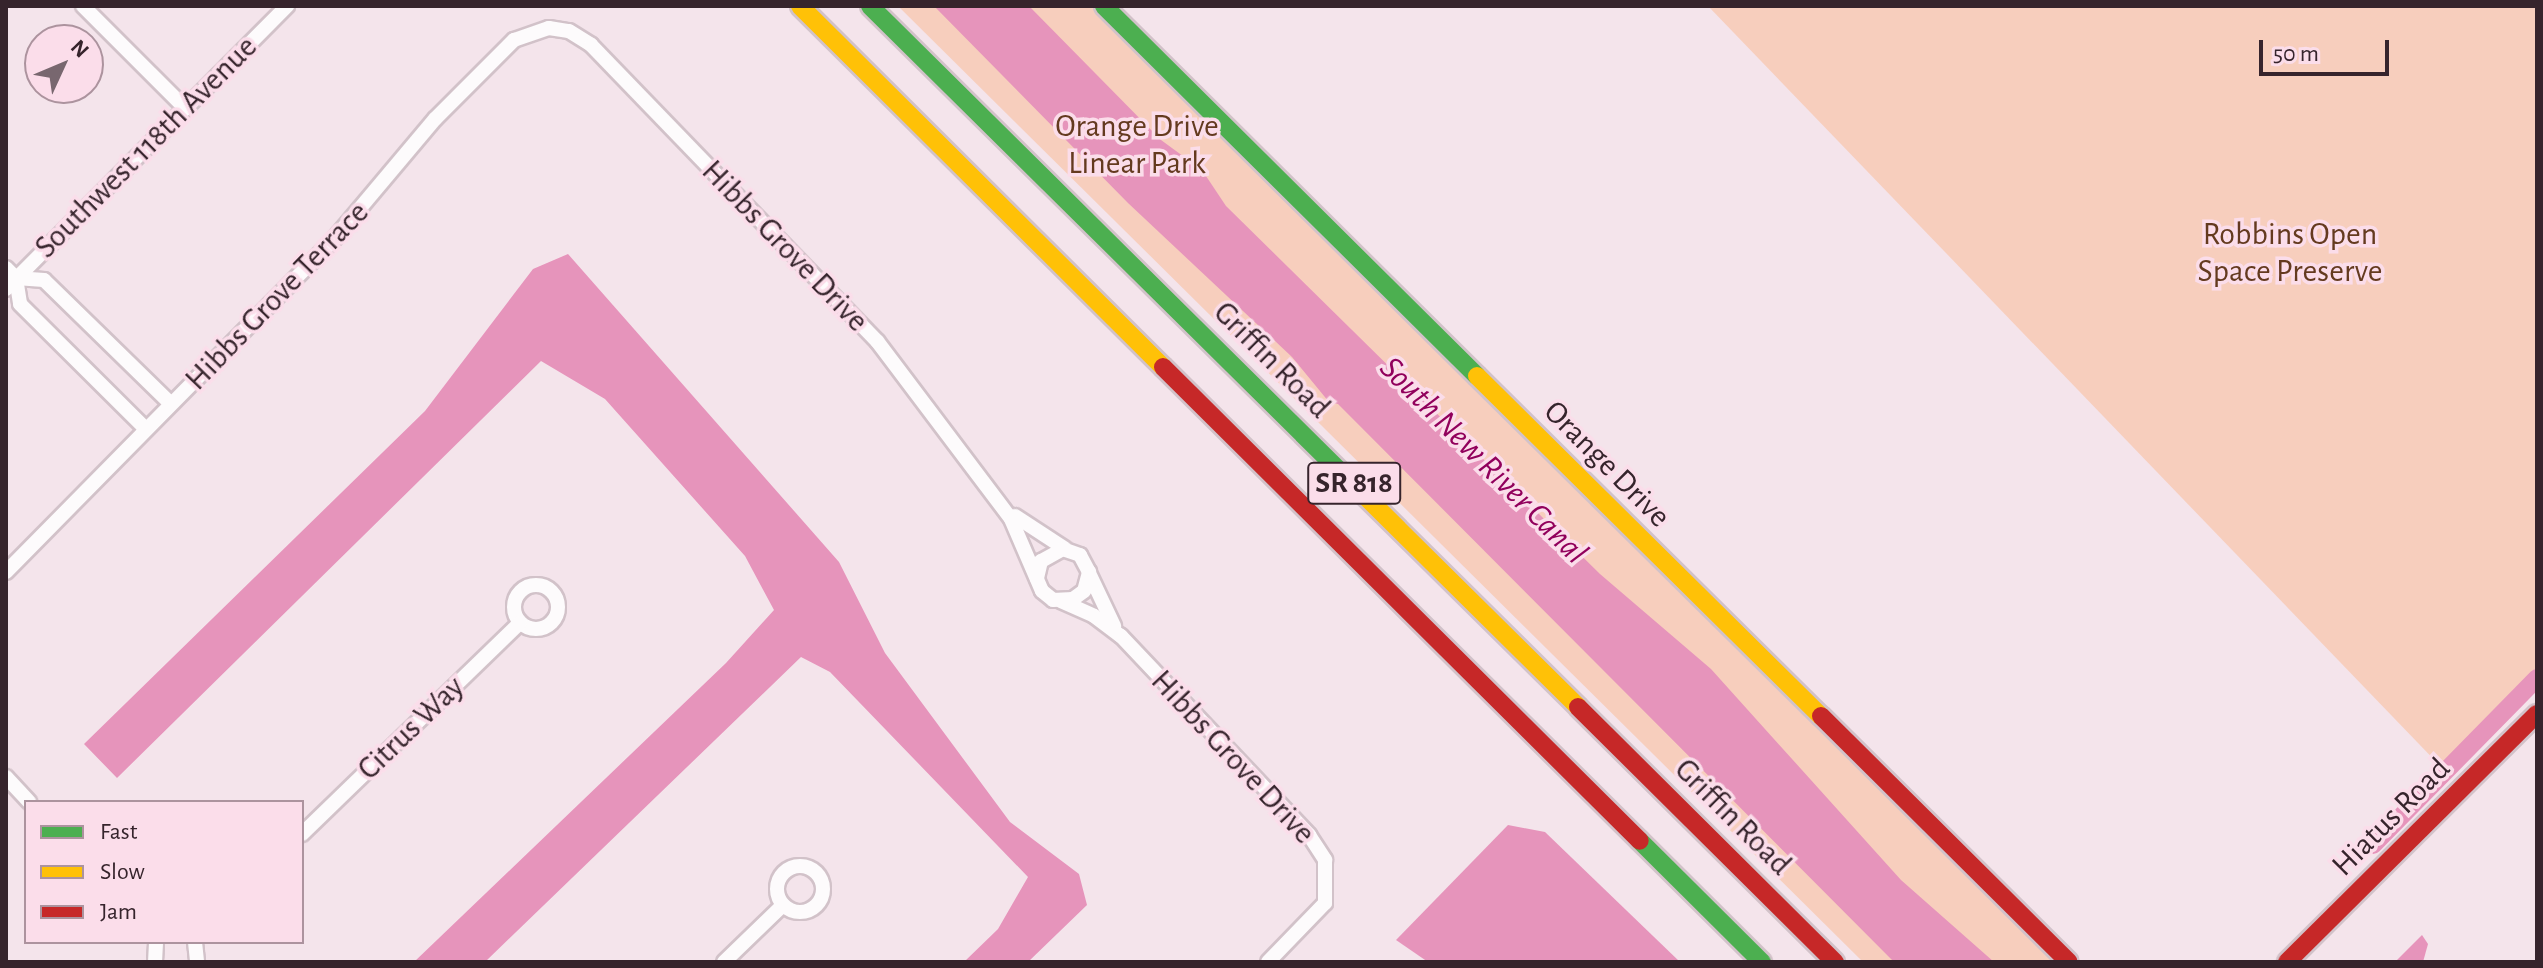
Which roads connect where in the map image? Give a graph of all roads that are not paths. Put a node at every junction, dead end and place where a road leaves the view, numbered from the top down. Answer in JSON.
{"nodes":[{"id":1,"x":83,"y":6,"type":"edge"},
{"id":2,"x":287,"y":6,"type":"edge"},
{"id":3,"x":800,"y":6,"type":"edge"},
{"id":4,"x":870,"y":6,"type":"edge"},
{"id":5,"x":1104,"y":6,"type":"edge"},
{"id":6,"x":549,"y":28,"type":"joint"},
{"id":7,"x":184,"y":107,"type":"junction"},
{"id":8,"x":9,"y":279,"type":"edge"},
{"id":9,"x":171,"y":404,"type":"junction"},
{"id":10,"x":146,"y":429,"type":"junction"},
{"id":11,"x":995,"y":496,"type":"junction"},
{"id":12,"x":1069,"y":550,"type":"junction"},
{"id":13,"x":6,"y":572,"type":"edge"},
{"id":14,"x":1089,"y":572,"type":"junction"},
{"id":15,"x":1037,"y":579,"type":"junction"},
{"id":16,"x":1060,"y":601,"type":"junction"},
{"id":17,"x":520,"y":623,"type":"dead end"},
{"id":18,"x":1121,"y":636,"type":"junction"},
{"id":19,"x":2535,"y":720,"type":"edge"},
{"id":20,"x":6,"y":777,"type":"edge"},
{"id":21,"x":27,"y":800,"type":"edge"},
{"id":22,"x":304,"y":832,"type":"edge"},
{"id":23,"x":783,"y":905,"type":"dead end"},
{"id":24,"x":724,"y":962,"type":"edge"},
{"id":25,"x":1268,"y":962,"type":"edge"},
{"id":26,"x":1762,"y":962,"type":"edge"},
{"id":27,"x":1835,"y":962,"type":"edge"},
{"id":28,"x":2069,"y":962,"type":"edge"},
{"id":29,"x":2287,"y":962,"type":"edge"}],
"edges":[{"from":1,"to":7,"type":"street"},
{"from":2,"to":7,"type":"street","name":"Southwest 118th Avenue"},
{"from":3,"to":26,"type":"main road","number":"SR 818"},
{"from":4,"to":27,"type":"main road","name":"Griffin Road","number":"SR 818"},
{"from":5,"to":28,"type":"main road","name":"Orange Drive"},
{"from":6,"to":9,"type":"street","name":"Hibbs Grove Terrace"},
{"from":6,"to":11,"type":"street","name":"Hibbs Grove Drive"},
{"from":7,"to":8,"type":"street","name":"Southwest 118th Avenue"},
{"from":8,"to":9,"type":"street"},
{"from":8,"to":10,"type":"street"},
{"from":9,"to":10,"type":"street","name":"Hibbs Grove Terrace"},
{"from":10,"to":13,"type":"street","name":"Hibbs Grove Terrace"},
{"from":11,"to":12,"type":"street","name":"Hibbs Grove Drive"},
{"from":11,"to":15,"type":"street","name":"Hibbs Grove Drive"},
{"from":12,"to":14,"type":"street"},
{"from":12,"to":15,"type":"street"},
{"from":14,"to":16,"type":"street"},
{"from":14,"to":18,"type":"street","name":"Hibbs Grove Drive"},
{"from":15,"to":16,"type":"street"},
{"from":16,"to":18,"type":"street","name":"Hibbs Grove Drive"},
{"from":17,"to":22,"type":"street","name":"Citrus Way"},
{"from":18,"to":25,"type":"street","name":"Hibbs Grove Drive"},
{"from":19,"to":29,"type":"main road","name":"Hiatus Road"},
{"from":20,"to":21,"type":"street"},
{"from":23,"to":24,"type":"street"}]}
